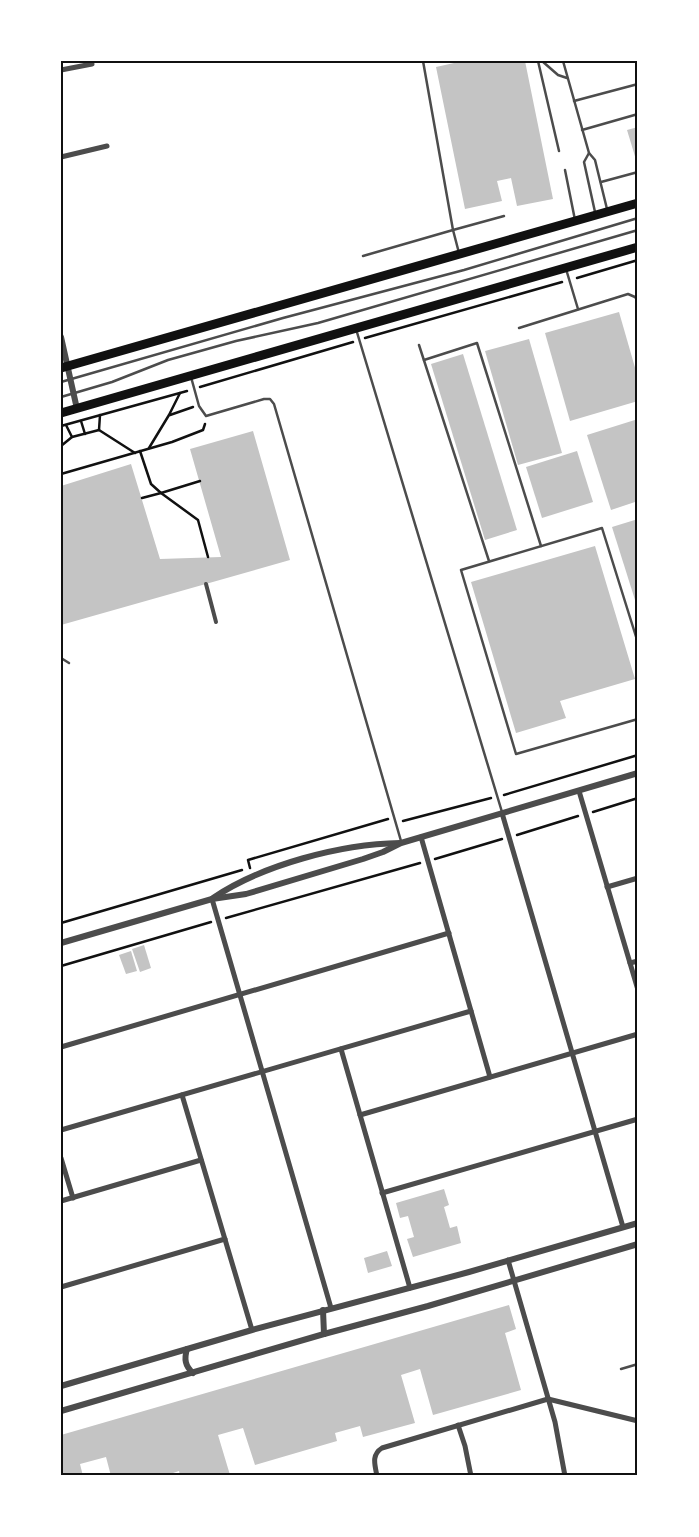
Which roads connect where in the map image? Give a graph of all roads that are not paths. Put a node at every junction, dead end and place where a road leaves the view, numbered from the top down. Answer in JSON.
{"nodes":[{"id":1,"x":423,"y":61,"type":"edge"},
{"id":2,"x":538,"y":61,"type":"edge"},
{"id":3,"x":542,"y":61,"type":"edge"},
{"id":4,"x":562,"y":61,"type":"edge"},
{"id":5,"x":92,"y":64,"type":"dead end"},
{"id":6,"x":61,"y":70,"type":"edge"},
{"id":7,"x":567,"y":78,"type":"junction"},
{"id":8,"x":638,"y":84,"type":"edge"},
{"id":9,"x":574,"y":101,"type":"junction"},
{"id":10,"x":638,"y":114,"type":"edge"},
{"id":11,"x":582,"y":130,"type":"junction"},
{"id":12,"x":107,"y":146,"type":"dead end"},
{"id":13,"x":559,"y":151,"type":"dead end"},
{"id":14,"x":589,"y":153,"type":"junction"},
{"id":15,"x":61,"y":157,"type":"edge"},
{"id":16,"x":564,"y":170,"type":"dead end"},
{"id":17,"x":638,"y":172,"type":"edge"},
{"id":18,"x":601,"y":182,"type":"junction"},
{"id":19,"x":638,"y":203,"type":"edge"},
{"id":20,"x":608,"y":212,"type":"junction"},
{"id":21,"x":596,"y":215,"type":"junction"},
{"id":22,"x":504,"y":216,"type":"dead end"},
{"id":23,"x":638,"y":218,"type":"edge"},
{"id":24,"x":576,"y":221,"type":"junction"},
{"id":25,"x":453,"y":230,"type":"junction"},
{"id":26,"x":638,"y":230,"type":"edge"},
{"id":27,"x":638,"y":247,"type":"edge"},
{"id":28,"x":460,"y":254,"type":"junction"},
{"id":29,"x":363,"y":256,"type":"dead end"},
{"id":30,"x":566,"y":267,"type":"junction"},
{"id":31,"x":638,"y":301,"type":"edge"},
{"id":32,"x":578,"y":309,"type":"junction"},
{"id":33,"x":356,"y":328,"type":"junction"},
{"id":34,"x":519,"y":328,"type":"dead end"},
{"id":35,"x":61,"y":337,"type":"edge"},
{"id":36,"x":419,"y":345,"type":"dead end"},
{"id":37,"x":424,"y":360,"type":"junction"},
{"id":38,"x":64,"y":367,"type":"edge"},
{"id":39,"x":191,"y":376,"type":"junction"},
{"id":40,"x":70,"y":379,"type":"junction"},
{"id":41,"x":61,"y":382,"type":"edge"},
{"id":42,"x":73,"y":393,"type":"junction"},
{"id":43,"x":61,"y":397,"type":"edge"},
{"id":44,"x":77,"y":409,"type":"junction"},
{"id":45,"x":61,"y":413,"type":"edge"},
{"id":46,"x":541,"y":546,"type":"junction"},
{"id":47,"x":489,"y":561,"type":"junction"},
{"id":48,"x":206,"y":584,"type":"dead end"},
{"id":49,"x":216,"y":622,"type":"dead end"},
{"id":50,"x":638,"y":643,"type":"edge"},
{"id":51,"x":61,"y":658,"type":"edge"},
{"id":52,"x":70,"y":663,"type":"dead end"},
{"id":53,"x":638,"y":719,"type":"edge"},
{"id":54,"x":638,"y":773,"type":"edge"},
{"id":55,"x":579,"y":791,"type":"junction"},
{"id":56,"x":502,"y":813,"type":"junction"},
{"id":57,"x":421,"y":837,"type":"junction"},
{"id":58,"x":401,"y":843,"type":"junction"},
{"id":59,"x":638,"y":878,"type":"edge"},
{"id":60,"x":607,"y":887,"type":"junction"},
{"id":61,"x":212,"y":899,"type":"junction"},
{"id":62,"x":449,"y":933,"type":"junction"},
{"id":63,"x":61,"y":943,"type":"edge"},
{"id":64,"x":638,"y":961,"type":"edge"},
{"id":65,"x":630,"y":963,"type":"junction"},
{"id":66,"x":638,"y":990,"type":"edge"},
{"id":67,"x":240,"y":995,"type":"junction"},
{"id":68,"x":471,"y":1011,"type":"junction"},
{"id":69,"x":638,"y":1034,"type":"edge"},
{"id":70,"x":61,"y":1047,"type":"edge"},
{"id":71,"x":341,"y":1049,"type":"junction"},
{"id":72,"x":572,"y":1053,"type":"junction"},
{"id":73,"x":262,"y":1072,"type":"junction"},
{"id":74,"x":490,"y":1077,"type":"junction"},
{"id":75,"x":182,"y":1095,"type":"junction"},
{"id":76,"x":360,"y":1115,"type":"junction"},
{"id":77,"x":638,"y":1119,"type":"edge"},
{"id":78,"x":61,"y":1130,"type":"edge"},
{"id":79,"x":595,"y":1131,"type":"junction"},
{"id":80,"x":61,"y":1158,"type":"edge"},
{"id":81,"x":201,"y":1160,"type":"junction"},
{"id":82,"x":382,"y":1193,"type":"junction"},
{"id":83,"x":73,"y":1198,"type":"junction"},
{"id":84,"x":61,"y":1201,"type":"edge"},
{"id":85,"x":638,"y":1222,"type":"edge"},
{"id":86,"x":623,"y":1227,"type":"junction"},
{"id":87,"x":224,"y":1239,"type":"junction"},
{"id":88,"x":638,"y":1244,"type":"edge"},
{"id":89,"x":508,"y":1260,"type":"junction"},
{"id":90,"x":514,"y":1280,"type":"junction"},
{"id":91,"x":61,"y":1287,"type":"edge"},
{"id":92,"x":410,"y":1288,"type":"junction"},
{"id":93,"x":331,"y":1308,"type":"junction"},
{"id":94,"x":323,"y":1310,"type":"junction"},
{"id":95,"x":252,"y":1330,"type":"junction"},
{"id":96,"x":324,"y":1334,"type":"junction"},
{"id":97,"x":187,"y":1349,"type":"junction"},
{"id":98,"x":638,"y":1364,"type":"edge"},
{"id":99,"x":621,"y":1368,"type":"dead end"},
{"id":100,"x":193,"y":1373,"type":"junction"},
{"id":101,"x":61,"y":1386,"type":"edge"},
{"id":102,"x":548,"y":1399,"type":"junction"},
{"id":103,"x":61,"y":1412,"type":"edge"},
{"id":104,"x":638,"y":1421,"type":"edge"},
{"id":105,"x":458,"y":1426,"type":"junction"},
{"id":106,"x":377,"y":1476,"type":"edge"},
{"id":107,"x":471,"y":1476,"type":"edge"},
{"id":108,"x":565,"y":1476,"type":"edge"}],
"edges":[{"from":1,"to":25,"type":"lane"},
{"from":2,"to":13,"type":"lane"},
{"from":3,"to":7,"type":"lane"},
{"from":4,"to":7,"type":"lane"},
{"from":5,"to":6,"type":"street"},
{"from":7,"to":9,"type":"lane"},
{"from":8,"to":9,"type":"lane"},
{"from":9,"to":11,"type":"lane"},
{"from":10,"to":11,"type":"lane"},
{"from":11,"to":14,"type":"lane"},
{"from":12,"to":15,"type":"street"},
{"from":14,"to":18,"type":"lane"},
{"from":14,"to":21,"type":"lane"},
{"from":16,"to":24,"type":"lane"},
{"from":17,"to":18,"type":"lane"},
{"from":18,"to":20,"type":"lane"},
{"from":19,"to":20,"type":"main road"},
{"from":20,"to":21,"type":"main road"},
{"from":21,"to":24,"type":"main road"},
{"from":22,"to":25,"type":"lane"},
{"from":23,"to":40,"type":"lane"},
{"from":24,"to":28,"type":"main road"},
{"from":25,"to":28,"type":"lane"},
{"from":25,"to":29,"type":"lane"},
{"from":26,"to":42,"type":"lane"},
{"from":27,"to":30,"type":"main road"},
{"from":28,"to":38,"type":"main road"},
{"from":30,"to":32,"type":"lane"},
{"from":30,"to":33,"type":"main road"},
{"from":31,"to":32,"type":"lane"},
{"from":32,"to":34,"type":"lane"},
{"from":33,"to":39,"type":"main road"},
{"from":33,"to":56,"type":"lane"},
{"from":35,"to":38,"type":"street"},
{"from":36,"to":37,"type":"lane"},
{"from":37,"to":46,"type":"lane"},
{"from":37,"to":47,"type":"lane"},
{"from":38,"to":40,"type":"street"},
{"from":39,"to":44,"type":"main road"},
{"from":39,"to":58,"type":"lane"},
{"from":40,"to":41,"type":"lane"},
{"from":40,"to":42,"type":"street"},
{"from":42,"to":43,"type":"lane"},
{"from":42,"to":44,"type":"street"},
{"from":44,"to":45,"type":"main road"},
{"from":46,"to":47,"type":"lane"},
{"from":46,"to":50,"type":"lane"},
{"from":47,"to":53,"type":"lane"},
{"from":48,"to":49,"type":"street"},
{"from":51,"to":52,"type":"lane"},
{"from":54,"to":55,"type":"street"},
{"from":55,"to":56,"type":"street"},
{"from":55,"to":60,"type":"street"},
{"from":56,"to":57,"type":"street"},
{"from":56,"to":72,"type":"street"},
{"from":57,"to":58,"type":"street"},
{"from":57,"to":62,"type":"street"},
{"from":58,"to":61,"type":"street"},
{"from":58,"to":61,"type":"street"},
{"from":59,"to":60,"type":"street"},
{"from":60,"to":65,"type":"street"},
{"from":61,"to":63,"type":"street"},
{"from":61,"to":67,"type":"street"},
{"from":62,"to":67,"type":"street"},
{"from":62,"to":68,"type":"street"},
{"from":64,"to":65,"type":"street"},
{"from":65,"to":66,"type":"street"},
{"from":67,"to":70,"type":"street"},
{"from":67,"to":73,"type":"street"},
{"from":68,"to":71,"type":"street"},
{"from":68,"to":74,"type":"street"},
{"from":69,"to":72,"type":"street"},
{"from":71,"to":73,"type":"street"},
{"from":71,"to":76,"type":"street"},
{"from":72,"to":74,"type":"street"},
{"from":72,"to":79,"type":"street"},
{"from":73,"to":75,"type":"street"},
{"from":73,"to":93,"type":"street"},
{"from":74,"to":76,"type":"street"},
{"from":75,"to":78,"type":"street"},
{"from":75,"to":81,"type":"street"},
{"from":76,"to":82,"type":"street"},
{"from":77,"to":79,"type":"street"},
{"from":79,"to":82,"type":"street"},
{"from":79,"to":86,"type":"street"},
{"from":80,"to":83,"type":"street"},
{"from":81,"to":83,"type":"street"},
{"from":81,"to":87,"type":"street"},
{"from":82,"to":92,"type":"street"},
{"from":83,"to":84,"type":"street"},
{"from":85,"to":86,"type":"street"},
{"from":86,"to":89,"type":"street"},
{"from":87,"to":91,"type":"street"},
{"from":87,"to":95,"type":"street"},
{"from":88,"to":90,"type":"street"},
{"from":89,"to":90,"type":"street"},
{"from":89,"to":92,"type":"street"},
{"from":90,"to":96,"type":"street"},
{"from":90,"to":102,"type":"street"},
{"from":92,"to":93,"type":"street"},
{"from":93,"to":94,"type":"street"},
{"from":94,"to":95,"type":"street"},
{"from":94,"to":96,"type":"street"},
{"from":95,"to":97,"type":"street"},
{"from":96,"to":100,"type":"street"},
{"from":97,"to":100,"type":"street"},
{"from":97,"to":101,"type":"street"},
{"from":98,"to":99,"type":"lane"},
{"from":100,"to":103,"type":"street"},
{"from":102,"to":104,"type":"street"},
{"from":102,"to":105,"type":"street"},
{"from":102,"to":108,"type":"street"},
{"from":105,"to":106,"type":"street"},
{"from":105,"to":107,"type":"street"}]}
